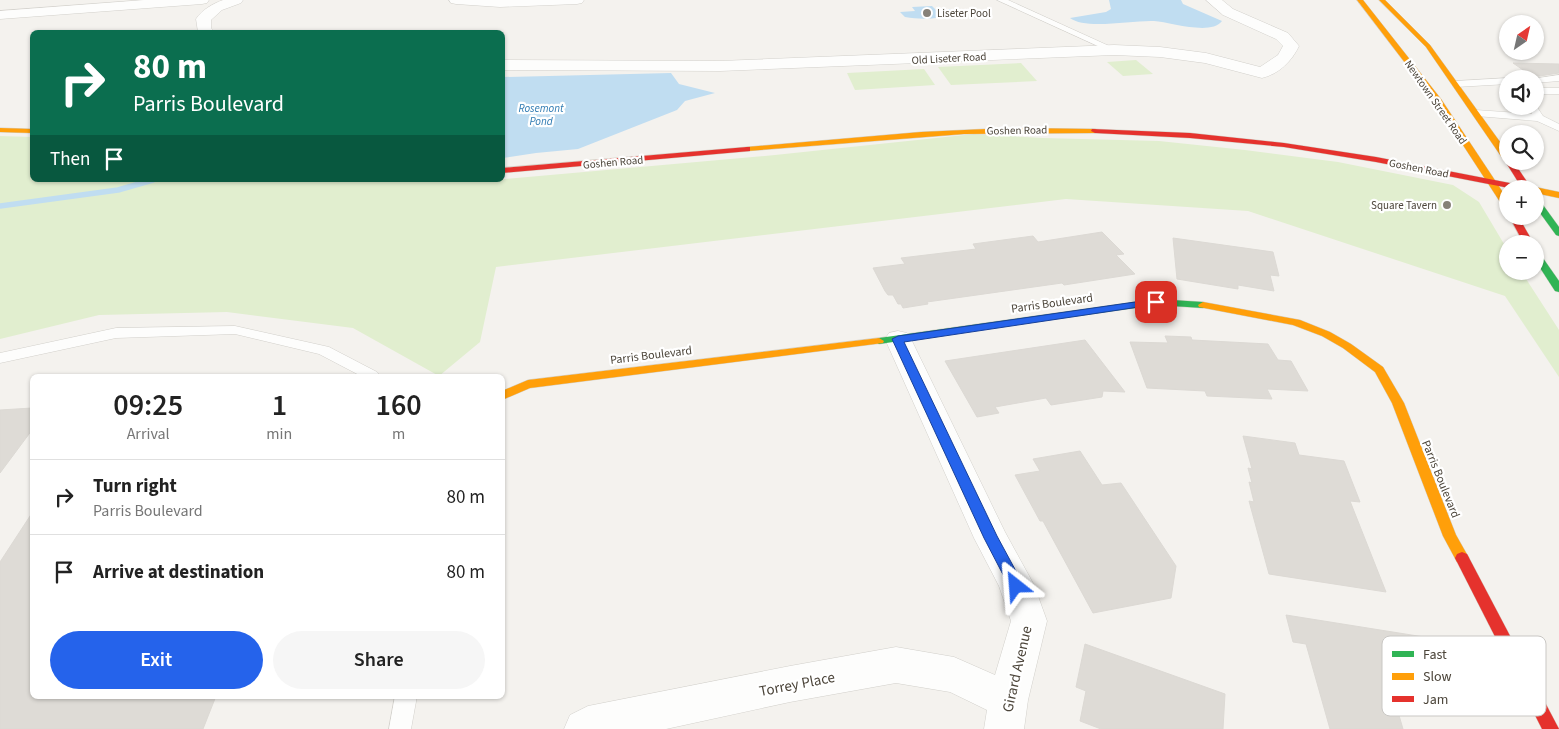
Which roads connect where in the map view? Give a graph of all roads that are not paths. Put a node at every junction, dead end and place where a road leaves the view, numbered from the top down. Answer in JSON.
{"nodes":[{"id":1,"x":76,"y":0,"type":"edge"},
{"id":2,"x":202,"y":0,"type":"edge"},
{"id":3,"x":236,"y":0,"type":"edge"},
{"id":4,"x":456,"y":0,"type":"edge"},
{"id":5,"x":577,"y":0,"type":"edge"},
{"id":6,"x":1001,"y":0,"type":"edge"},
{"id":7,"x":1213,"y":0,"type":"edge"},
{"id":8,"x":1360,"y":0,"type":"edge"},
{"id":9,"x":1382,"y":0,"type":"edge"},
{"id":10,"x":0,"y":7,"type":"edge"},
{"id":11,"x":0,"y":15,"type":"edge"},
{"id":12,"x":1379,"y":23,"type":"junction"},
{"id":13,"x":1406,"y":24,"type":"junction"},
{"id":14,"x":204,"y":30,"type":"edge"},
{"id":15,"x":1114,"y":50,"type":"junction"},
{"id":16,"x":505,"y":65,"type":"edge"},
{"id":17,"x":1559,"y":78,"type":"edge"},
{"id":18,"x":1544,"y":79,"type":"edge"},
{"id":19,"x":1499,"y":82,"type":"edge"},
{"id":20,"x":1456,"y":84,"type":"junction"},
{"id":21,"x":1544,"y":91,"type":"edge"},
{"id":22,"x":1559,"y":91,"type":"edge"},
{"id":23,"x":1476,"y":114,"type":"junction"},
{"id":24,"x":1538,"y":115,"type":"edge"},
{"id":25,"x":1539,"y":118,"type":"junction"},
{"id":26,"x":1559,"y":128,"type":"edge"},
{"id":27,"x":0,"y":130,"type":"edge"},
{"id":28,"x":30,"y":131,"type":"edge"},
{"id":29,"x":1499,"y":147,"type":"edge"},
{"id":30,"x":505,"y":171,"type":"edge"},
{"id":31,"x":1492,"y":182,"type":"junction"},
{"id":32,"x":1499,"y":183,"type":"edge"},
{"id":33,"x":1544,"y":192,"type":"edge"},
{"id":34,"x":1499,"y":193,"type":"edge"},
{"id":35,"x":1559,"y":195,"type":"edge"},
{"id":36,"x":1544,"y":212,"type":"edge"},
{"id":37,"x":1559,"y":233,"type":"edge"},
{"id":38,"x":1544,"y":266,"type":"edge"},
{"id":39,"x":1559,"y":289,"type":"edge"},
{"id":40,"x":898,"y":339,"type":"junction"},
{"id":41,"x":0,"y":358,"type":"edge"},
{"id":42,"x":368,"y":374,"type":"edge"},
{"id":43,"x":505,"y":395,"type":"edge"},
{"id":44,"x":1503,"y":636,"type":"edge"},
{"id":45,"x":405,"y":699,"type":"edge"},
{"id":46,"x":1006,"y":714,"type":"edge"},
{"id":47,"x":1544,"y":716,"type":"edge"},
{"id":48,"x":400,"y":729,"type":"edge"},
{"id":49,"x":584,"y":729,"type":"edge"},
{"id":50,"x":1551,"y":729,"type":"edge"}],
"edges":[{"from":1,"to":10,"type":"street"},
{"from":2,"to":11,"type":"street"},
{"from":3,"to":14,"type":"street"},
{"from":4,"to":5,"type":"street"},
{"from":6,"to":15,"type":"lane"},
{"from":7,"to":15,"type":"street","name":"Old Liseter Road"},
{"from":8,"to":12,"type":"main road","name":"Newtown Street Road"},
{"from":9,"to":13,"type":"main road","name":"Newtown Street Road"},
{"from":12,"to":13,"type":"main road"},
{"from":12,"to":31,"type":"main road","name":"Newtown Street Road"},
{"from":13,"to":20,"type":"main road","name":"Newtown Street Road"},
{"from":15,"to":16,"type":"street","name":"Old Liseter Road"},
{"from":17,"to":18,"type":"lane"},
{"from":19,"to":20,"type":"lane"},
{"from":20,"to":23,"type":"main road","name":"Newtown Street Road"},
{"from":21,"to":22,"type":"lane"},
{"from":23,"to":25,"type":"lane"},
{"from":23,"to":29,"type":"main road","name":"Newtown Street Road"},
{"from":24,"to":25,"type":"lane"},
{"from":25,"to":26,"type":"lane"},
{"from":27,"to":28,"type":"main road"},
{"from":30,"to":31,"type":"main road","name":"Goshen Road"},
{"from":31,"to":32,"type":"main road","name":"Goshen Road"},
{"from":31,"to":34,"type":"main road","name":"Newtown Street Road"},
{"from":33,"to":35,"type":"main road"},
{"from":36,"to":37,"type":"main road"},
{"from":38,"to":39,"type":"main road"},
{"from":40,"to":43,"type":"main road","name":"Parris Boulevard"},
{"from":40,"to":44,"type":"main road","name":"Parris Boulevard"},
{"from":40,"to":46,"type":"street","name":"Girard Avenue"},
{"from":41,"to":42,"type":"lane"},
{"from":45,"to":48,"type":"lane"},
{"from":46,"to":49,"type":"street","name":"Torrey Place"},
{"from":47,"to":50,"type":"main road","name":"Parris Boulevard"}]}
